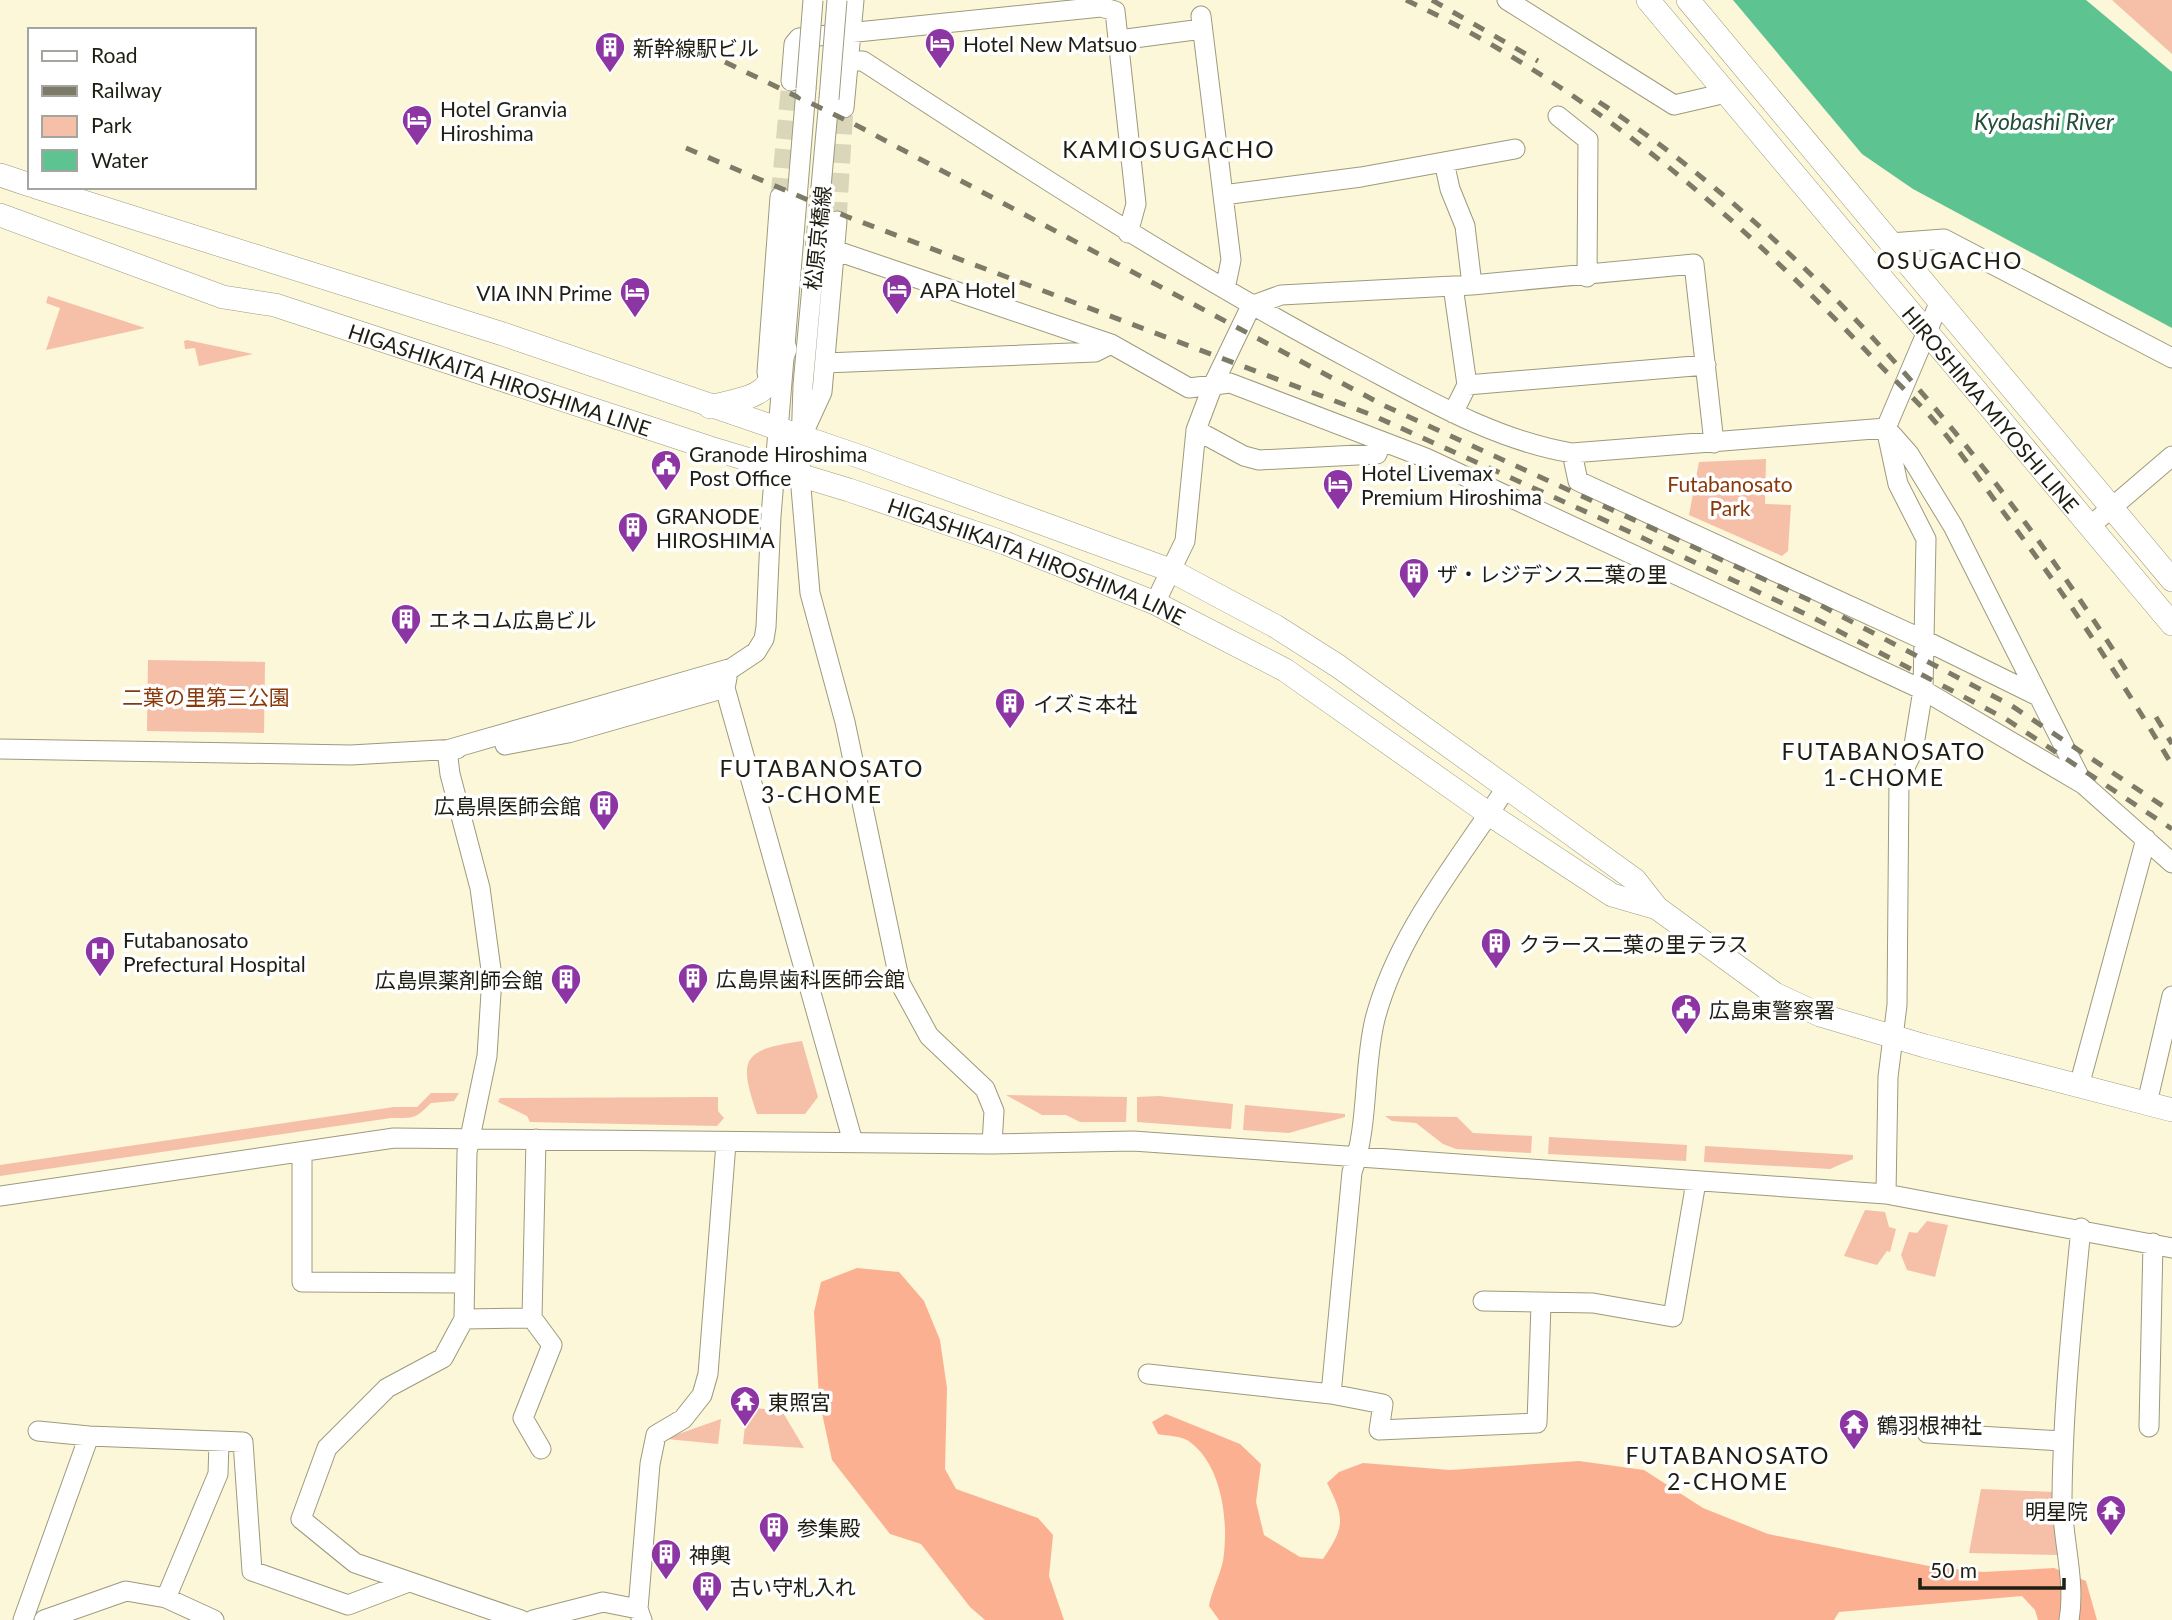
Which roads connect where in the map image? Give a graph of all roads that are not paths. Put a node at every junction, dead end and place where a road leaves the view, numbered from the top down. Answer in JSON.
{"nodes":[{"id":1,"x":813,"y":0,"type":"edge"},
{"id":2,"x":836,"y":0,"type":"edge"},
{"id":3,"x":855,"y":0,"type":"edge"},
{"id":4,"x":1507,"y":0,"type":"edge"},
{"id":5,"x":1648,"y":0,"type":"edge"},
{"id":6,"x":1688,"y":0,"type":"edge"},
{"id":7,"x":850,"y":34,"type":"junction"},
{"id":8,"x":1119,"y":40,"type":"junction"},
{"id":9,"x":849,"y":61,"type":"junction"},
{"id":10,"x":790,"y":82,"type":"tunnel mouth"},
{"id":11,"x":1726,"y":93,"type":"junction"},
{"id":12,"x":844,"y":108,"type":"tunnel mouth"},
{"id":13,"x":1558,"y":116,"type":"dead end"},
{"id":14,"x":1516,"y":149,"type":"dead end"},
{"id":15,"x":1444,"y":162,"type":"junction"},
{"id":16,"x":0,"y":176,"type":"edge"},
{"id":17,"x":28,"y":184,"type":"edge"},
{"id":18,"x":42,"y":189,"type":"edge"},
{"id":19,"x":1223,"y":195,"type":"junction"},
{"id":20,"x":780,"y":197,"type":"tunnel mouth"},
{"id":21,"x":0,"y":215,"type":"edge"},
{"id":22,"x":837,"y":220,"type":"tunnel mouth"},
{"id":23,"x":1128,"y":233,"type":"junction"},
{"id":24,"x":1891,"y":243,"type":"junction"},
{"id":25,"x":834,"y":250,"type":"junction"},
{"id":26,"x":1587,"y":277,"type":"junction"},
{"id":27,"x":1472,"y":285,"type":"junction"},
{"id":28,"x":1452,"y":286,"type":"junction"},
{"id":29,"x":1225,"y":289,"type":"junction"},
{"id":30,"x":1940,"y":302,"type":"junction"},
{"id":31,"x":1251,"y":306,"type":"junction"},
{"id":32,"x":1928,"y":330,"type":"junction"},
{"id":33,"x":1111,"y":345,"type":"junction"},
{"id":34,"x":785,"y":349,"type":"junction"},
{"id":35,"x":2172,"y":358,"type":"edge"},
{"id":36,"x":825,"y":363,"type":"junction"},
{"id":37,"x":1706,"y":365,"type":"junction"},
{"id":38,"x":769,"y":385,"type":"junction"},
{"id":39,"x":1213,"y":385,"type":"junction"},
{"id":40,"x":1467,"y":385,"type":"junction"},
{"id":41,"x":710,"y":407,"type":"junction"},
{"id":42,"x":1453,"y":413,"type":"junction"},
{"id":43,"x":1886,"y":428,"type":"junction"},
{"id":44,"x":1196,"y":430,"type":"junction"},
{"id":45,"x":790,"y":434,"type":"junction"},
{"id":46,"x":1381,"y":443,"type":"junction"},
{"id":47,"x":1714,"y":443,"type":"junction"},
{"id":48,"x":1572,"y":453,"type":"junction"},
{"id":49,"x":2172,"y":456,"type":"edge"},
{"id":50,"x":777,"y":468,"type":"junction"},
{"id":51,"x":800,"y":476,"type":"junction"},
{"id":52,"x":2111,"y":506,"type":"junction"},
{"id":53,"x":2090,"y":527,"type":"junction"},
{"id":54,"x":1170,"y":570,"type":"junction"},
{"id":55,"x":2172,"y":580,"type":"edge"},
{"id":56,"x":1156,"y":603,"type":"junction"},
{"id":57,"x":2172,"y":624,"type":"edge"},
{"id":58,"x":1924,"y":640,"type":"junction"},
{"id":59,"x":732,"y":668,"type":"junction"},
{"id":60,"x":725,"y":688,"type":"junction"},
{"id":61,"x":1923,"y":690,"type":"junction"},
{"id":62,"x":2038,"y":696,"type":"junction"},
{"id":63,"x":0,"y":749,"type":"edge"},
{"id":64,"x":447,"y":750,"type":"junction"},
{"id":65,"x":2083,"y":784,"type":"junction"},
{"id":66,"x":1506,"y":788,"type":"junction"},
{"id":67,"x":1489,"y":814,"type":"junction"},
{"id":68,"x":2146,"y":839,"type":"junction"},
{"id":69,"x":2172,"y":863,"type":"edge"},
{"id":70,"x":1657,"y":908,"type":"junction"},
{"id":71,"x":2172,"y":996,"type":"edge"},
{"id":72,"x":1893,"y":1037,"type":"junction"},
{"id":73,"x":2079,"y":1086,"type":"junction"},
{"id":74,"x":2147,"y":1103,"type":"junction"},
{"id":75,"x":2172,"y":1110,"type":"edge"},
{"id":76,"x":469,"y":1139,"type":"junction"},
{"id":77,"x":536,"y":1139,"type":"junction"},
{"id":78,"x":853,"y":1142,"type":"junction"},
{"id":79,"x":726,"y":1143,"type":"junction"},
{"id":80,"x":992,"y":1144,"type":"junction"},
{"id":81,"x":302,"y":1152,"type":"junction"},
{"id":82,"x":1357,"y":1158,"type":"junction"},
{"id":83,"x":1696,"y":1182,"type":"junction"},
{"id":84,"x":1886,"y":1194,"type":"junction"},
{"id":85,"x":0,"y":1196,"type":"edge"},
{"id":86,"x":2081,"y":1228,"type":"junction"},
{"id":87,"x":2162,"y":1246,"type":"edge"},
{"id":88,"x":463,"y":1283,"type":"junction"},
{"id":89,"x":1483,"y":1301,"type":"dead end"},
{"id":90,"x":1541,"y":1304,"type":"junction"},
{"id":91,"x":532,"y":1318,"type":"junction"},
{"id":92,"x":464,"y":1319,"type":"junction"},
{"id":93,"x":1149,"y":1374,"type":"dead end"},
{"id":94,"x":1331,"y":1394,"type":"junction"},
{"id":95,"x":2149,"y":1427,"type":"dead end"},
{"id":96,"x":38,"y":1431,"type":"dead end"},
{"id":97,"x":1927,"y":1433,"type":"dead end"},
{"id":98,"x":89,"y":1436,"type":"junction"},
{"id":99,"x":2063,"y":1441,"type":"junction"},
{"id":100,"x":219,"y":1442,"type":"junction"},
{"id":101,"x":541,"y":1449,"type":"dead end"},
{"id":102,"x":406,"y":1583,"type":"junction"},
{"id":103,"x":166,"y":1598,"type":"junction"},
{"id":104,"x":640,"y":1615,"type":"edge"},
{"id":105,"x":23,"y":1620,"type":"edge"},
{"id":106,"x":44,"y":1620,"type":"edge"},
{"id":107,"x":214,"y":1620,"type":"edge"},
{"id":108,"x":521,"y":1620,"type":"edge"},
{"id":109,"x":533,"y":1620,"type":"edge"},
{"id":110,"x":2068,"y":1620,"type":"edge"}],
"edges":[{"from":1,"to":34,"type":"street","name":"松原京橋線","bridge":true},
{"from":2,"to":45,"type":"street","name":"松原京橋線","bridge":true},
{"from":3,"to":7,"type":"street"},
{"from":4,"to":11,"type":"street"},
{"from":5,"to":11,"type":"main road","name":"HIROSHIMA MIYOSHI LINE"},
{"from":6,"to":24,"type":"main road","name":"HIROSHIMA MIYOSHI LINE"},
{"from":7,"to":8,"type":"street"},
{"from":7,"to":9,"type":"street"},
{"from":7,"to":10,"type":"street"},
{"from":8,"to":19,"type":"street"},
{"from":8,"to":23,"type":"street"},
{"from":9,"to":12,"type":"street"},
{"from":9,"to":23,"type":"street"},
{"from":11,"to":32,"type":"main road","name":"HIROSHIMA MIYOSHI LINE"},
{"from":13,"to":26,"type":"street"},
{"from":14,"to":15,"type":"street"},
{"from":15,"to":19,"type":"street"},
{"from":15,"to":27,"type":"street"},
{"from":16,"to":17,"type":"main road"},
{"from":18,"to":41,"type":"main road","name":"HIGASHIKAITA HIROSHIMA LINE"},
{"from":19,"to":29,"type":"street"},
{"from":20,"to":38,"type":"street"},
{"from":21,"to":50,"type":"main road","name":"HIGASHIKAITA HIROSHIMA LINE"},
{"from":22,"to":25,"type":"street"},
{"from":23,"to":29,"type":"street"},
{"from":24,"to":30,"type":"main road","name":"HIROSHIMA MIYOSHI LINE"},
{"from":24,"to":35,"type":"street"},
{"from":25,"to":33,"type":"street"},
{"from":25,"to":36,"type":"street"},
{"from":26,"to":27,"type":"street"},
{"from":26,"to":37,"type":"street"},
{"from":27,"to":28,"type":"street"},
{"from":28,"to":31,"type":"street"},
{"from":28,"to":40,"type":"street"},
{"from":29,"to":31,"type":"street"},
{"from":30,"to":32,"type":"street"},
{"from":30,"to":52,"type":"main road","name":"HIROSHIMA MIYOSHI LINE"},
{"from":31,"to":39,"type":"street"},
{"from":31,"to":42,"type":"street"},
{"from":32,"to":43,"type":"street"},
{"from":32,"to":53,"type":"main road","name":"HIROSHIMA MIYOSHI LINE"},
{"from":33,"to":36,"type":"street"},
{"from":33,"to":39,"type":"street"},
{"from":34,"to":38,"type":"main road"},
{"from":34,"to":45,"type":"street","name":"松原京橋線"},
{"from":36,"to":45,"type":"street"},
{"from":37,"to":40,"type":"street"},
{"from":37,"to":47,"type":"street"},
{"from":38,"to":41,"type":"main road"},
{"from":38,"to":45,"type":"street"},
{"from":39,"to":44,"type":"street"},
{"from":39,"to":46,"type":"street"},
{"from":40,"to":42,"type":"street"},
{"from":41,"to":45,"type":"main road","name":"HIGASHIKAITA HIROSHIMA LINE"},
{"from":42,"to":48,"type":"street"},
{"from":43,"to":47,"type":"street"},
{"from":43,"to":58,"type":"street"},
{"from":43,"to":62,"type":"street"},
{"from":44,"to":46,"type":"street"},
{"from":44,"to":54,"type":"street"},
{"from":45,"to":50,"type":"street","name":"松原京橋線"},
{"from":45,"to":51,"type":"street","name":"松原京橋線"},
{"from":45,"to":54,"type":"main road","name":"HIGASHIKAITA HIROSHIMA LINE"},
{"from":46,"to":61,"type":"street"},
{"from":47,"to":48,"type":"street"},
{"from":48,"to":58,"type":"street"},
{"from":49,"to":52,"type":"street"},
{"from":50,"to":51,"type":"main road","name":"HIGASHIKAITA HIROSHIMA LINE"},
{"from":50,"to":59,"type":"street","name":"松原京橋線"},
{"from":51,"to":56,"type":"main road","name":"HIGASHIKAITA HIROSHIMA LINE"},
{"from":51,"to":80,"type":"street","name":"松原京橋線"},
{"from":52,"to":53,"type":"street"},
{"from":52,"to":55,"type":"main road","name":"HIROSHIMA MIYOSHI LINE"},
{"from":53,"to":57,"type":"main road","name":"HIROSHIMA MIYOSHI LINE"},
{"from":54,"to":56,"type":"street"},
{"from":54,"to":66,"type":"main road","name":"HIGASHIKAITA HIROSHIMA LINE"},
{"from":56,"to":67,"type":"main road","name":"HIGASHIKAITA HIROSHIMA LINE"},
{"from":58,"to":61,"type":"street"},
{"from":58,"to":62,"type":"street"},
{"from":59,"to":60,"type":"street"},
{"from":59,"to":64,"type":"street"},
{"from":60,"to":64,"type":"street"},
{"from":60,"to":78,"type":"street"},
{"from":61,"to":65,"type":"street"},
{"from":61,"to":72,"type":"street"},
{"from":62,"to":65,"type":"street"},
{"from":63,"to":64,"type":"street"},
{"from":64,"to":76,"type":"street"},
{"from":65,"to":68,"type":"street"},
{"from":66,"to":67,"type":"street"},
{"from":66,"to":70,"type":"main road","name":"HIGASHIKAITA HIROSHIMA LINE"},
{"from":67,"to":70,"type":"main road","name":"HIGASHIKAITA HIROSHIMA LINE"},
{"from":67,"to":82,"type":"street"},
{"from":68,"to":69,"type":"street"},
{"from":68,"to":73,"type":"street"},
{"from":70,"to":72,"type":"main road","name":"HIGASHIKAITA HIROSHIMA LINE"},
{"from":71,"to":74,"type":"street"},
{"from":72,"to":73,"type":"main road","name":"HIGASHIKAITA HIROSHIMA LINE"},
{"from":72,"to":84,"type":"street"},
{"from":73,"to":74,"type":"main road","name":"HIGASHIKAITA HIROSHIMA LINE"},
{"from":74,"to":75,"type":"main road","name":"HIGASHIKAITA HIROSHIMA LINE"},
{"from":76,"to":77,"type":"street"},
{"from":76,"to":81,"type":"street"},
{"from":76,"to":88,"type":"street"},
{"from":77,"to":79,"type":"street"},
{"from":77,"to":91,"type":"street"},
{"from":78,"to":79,"type":"street"},
{"from":78,"to":80,"type":"street"},
{"from":79,"to":104,"type":"street"},
{"from":80,"to":82,"type":"street"},
{"from":81,"to":85,"type":"street"},
{"from":81,"to":88,"type":"street"},
{"from":82,"to":83,"type":"street"},
{"from":82,"to":94,"type":"street"},
{"from":83,"to":84,"type":"street"},
{"from":83,"to":90,"type":"street"},
{"from":84,"to":86,"type":"street"},
{"from":86,"to":87,"type":"street"},
{"from":86,"to":99,"type":"street"},
{"from":87,"to":95,"type":"street"},
{"from":88,"to":92,"type":"street"},
{"from":89,"to":90,"type":"street"},
{"from":90,"to":94,"type":"street"},
{"from":91,"to":92,"type":"street"},
{"from":91,"to":101,"type":"street"},
{"from":92,"to":102,"type":"street"},
{"from":93,"to":94,"type":"street"},
{"from":96,"to":98,"type":"street"},
{"from":97,"to":99,"type":"street"},
{"from":98,"to":100,"type":"street"},
{"from":98,"to":105,"type":"street"},
{"from":99,"to":110,"type":"street"},
{"from":100,"to":102,"type":"street"},
{"from":100,"to":103,"type":"street"},
{"from":102,"to":108,"type":"street"},
{"from":103,"to":106,"type":"street"},
{"from":103,"to":107,"type":"street"},
{"from":104,"to":109,"type":"street"}]}
